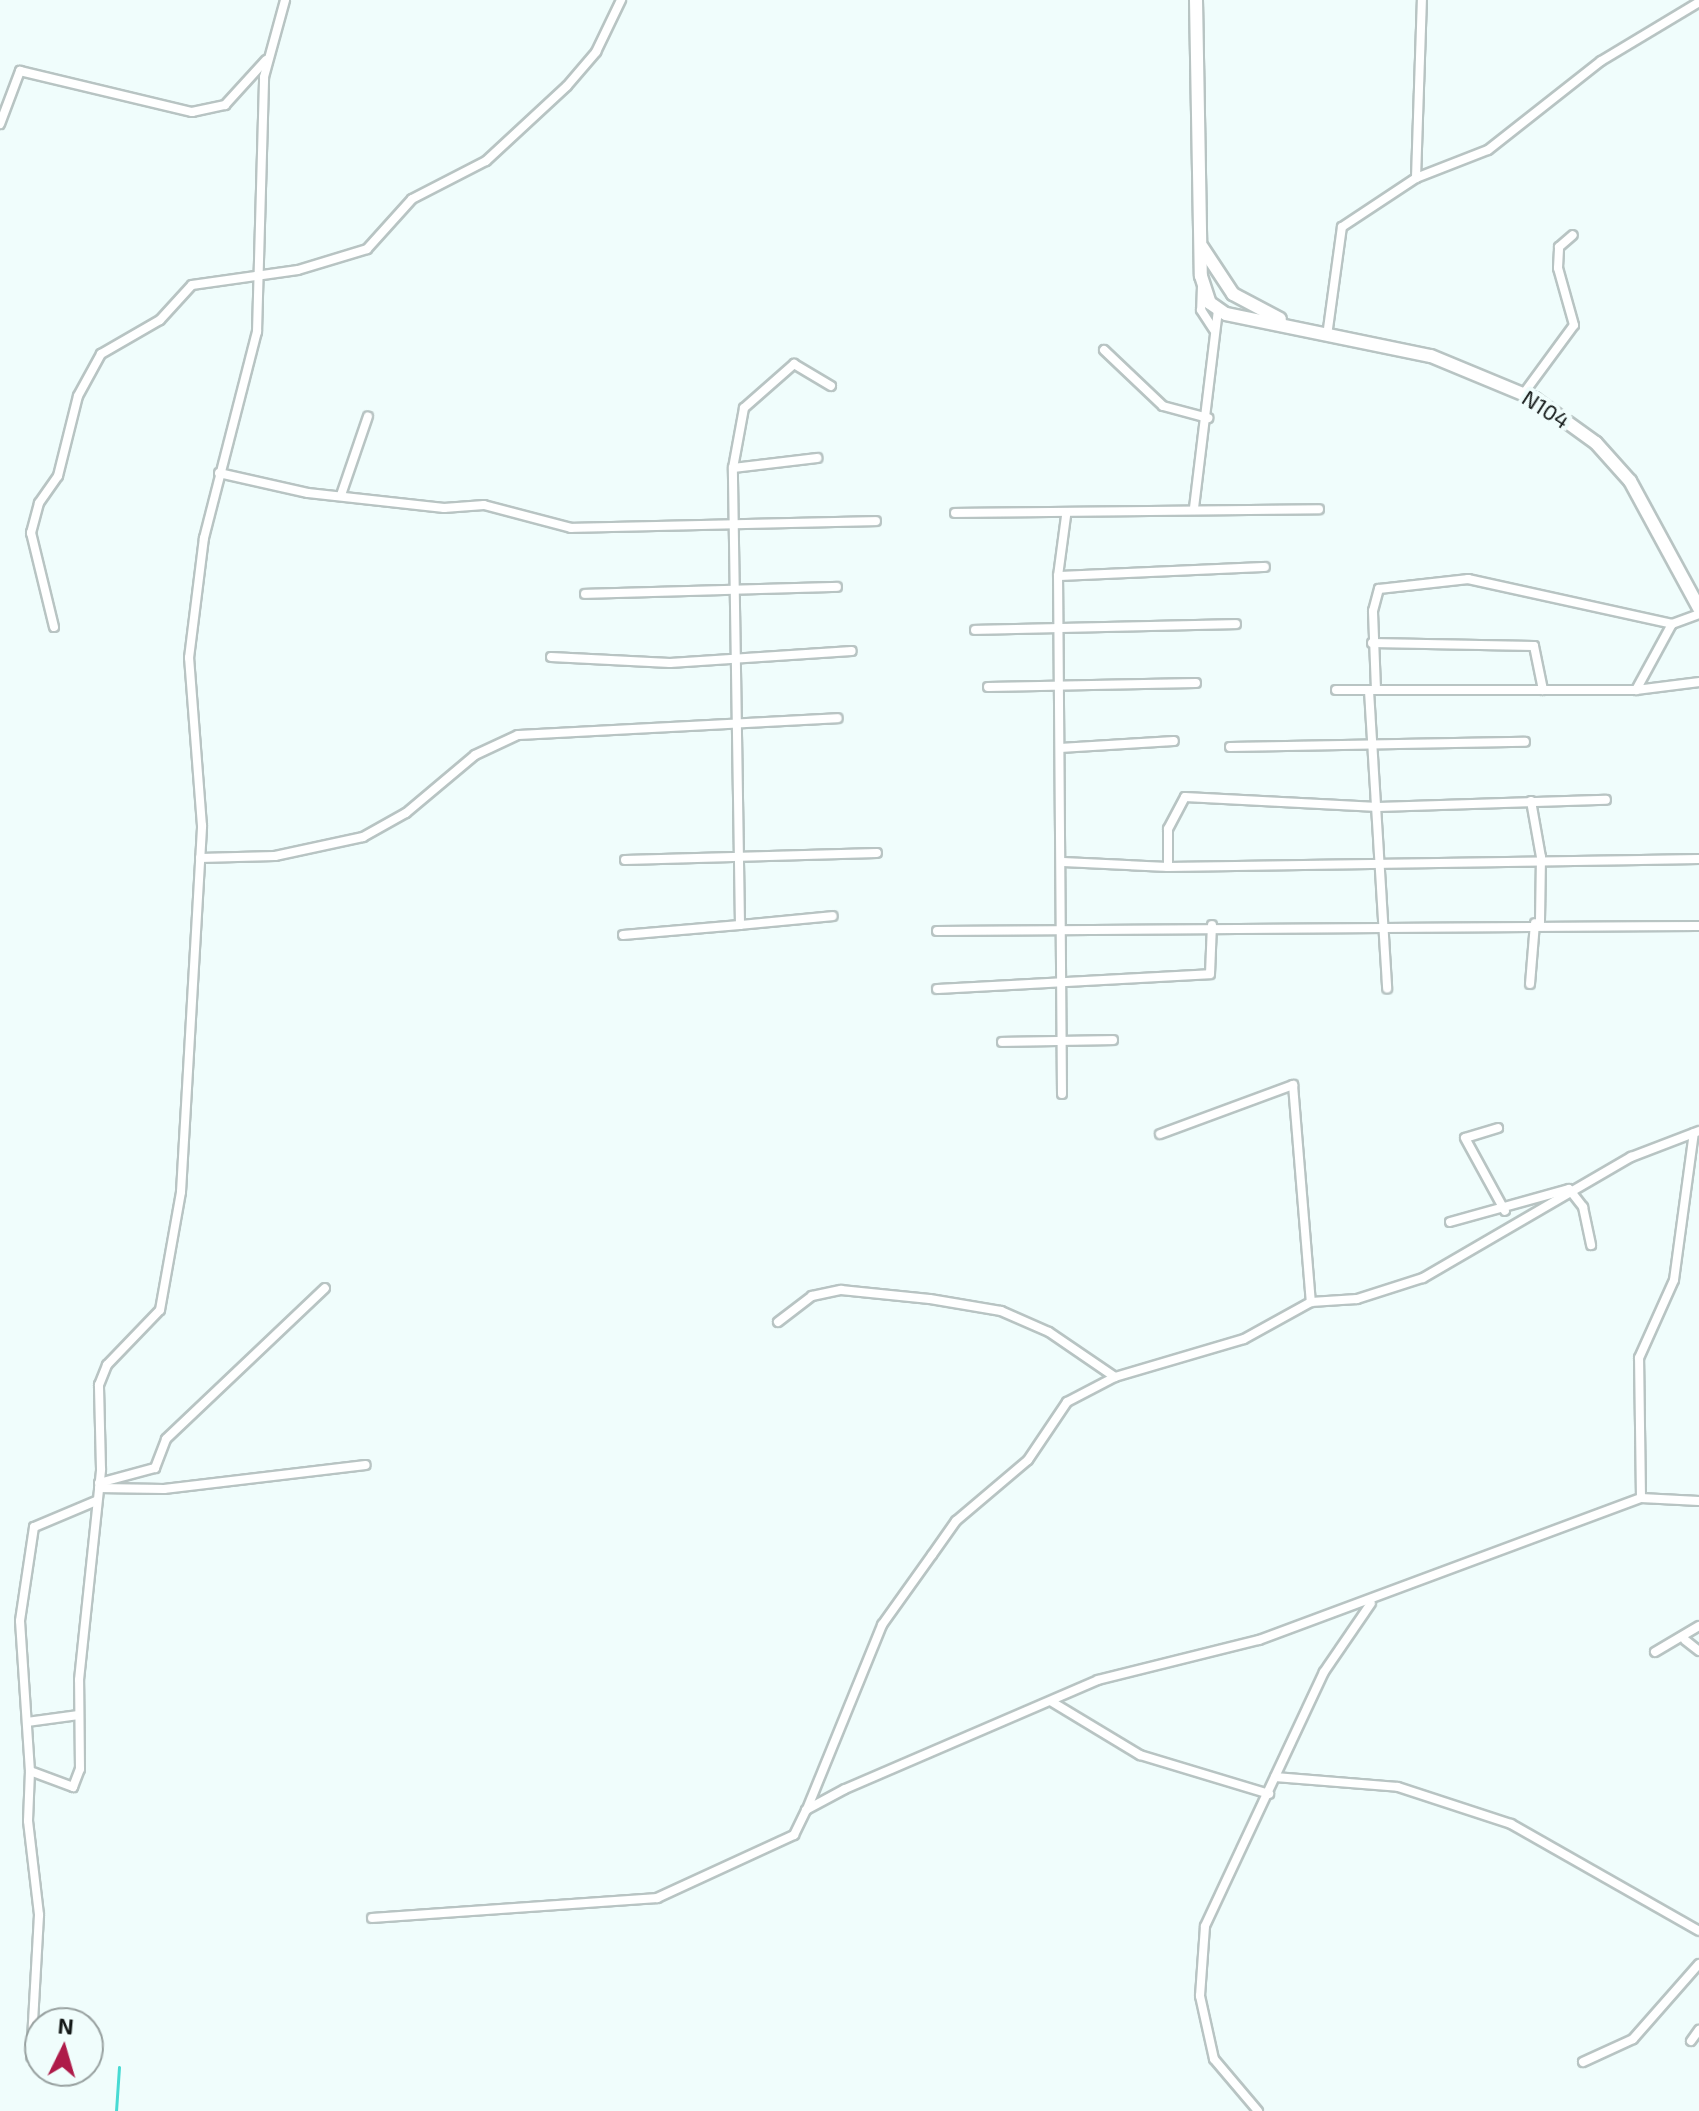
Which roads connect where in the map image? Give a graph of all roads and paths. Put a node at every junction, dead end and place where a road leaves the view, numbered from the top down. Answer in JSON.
{"nodes":[{"id":1,"x":285,"y":0,"type":"edge"},
{"id":2,"x":621,"y":0,"type":"edge"},
{"id":3,"x":1196,"y":0,"type":"edge"},
{"id":4,"x":1422,"y":0,"type":"edge"},
{"id":5,"x":1699,"y":2,"type":"edge"},
{"id":6,"x":267,"y":60,"type":"junction"},
{"id":7,"x":0,"y":124,"type":"edge"},
{"id":8,"x":1416,"y":178,"type":"junction"},
{"id":9,"x":1573,"y":235,"type":"dead end"},
{"id":10,"x":1200,"y":243,"type":"junction"},
{"id":11,"x":260,"y":277,"type":"junction"},
{"id":12,"x":1202,"y":284,"type":"junction"},
{"id":13,"x":1218,"y":311,"type":"junction"},
{"id":14,"x":1214,"y":330,"type":"junction"},
{"id":15,"x":1304,"y":332,"type":"junction"},
{"id":16,"x":1327,"y":336,"type":"junction"},
{"id":17,"x":1104,"y":350,"type":"dead end"},
{"id":18,"x":831,"y":386,"type":"dead end"},
{"id":19,"x":1524,"y":393,"type":"junction"},
{"id":20,"x":368,"y":416,"type":"dead end"},
{"id":21,"x":1208,"y":418,"type":"junction"},
{"id":22,"x":817,"y":458,"type":"dead end"},
{"id":23,"x":733,"y":468,"type":"junction"},
{"id":24,"x":219,"y":473,"type":"junction"},
{"id":25,"x":341,"y":495,"type":"junction"},
{"id":26,"x":1194,"y":508,"type":"junction"},
{"id":27,"x":1319,"y":509,"type":"dead end"},
{"id":28,"x":955,"y":513,"type":"dead end"},
{"id":29,"x":1066,"y":516,"type":"junction"},
{"id":30,"x":876,"y":521,"type":"dead end"},
{"id":31,"x":735,"y":524,"type":"junction"},
{"id":32,"x":1265,"y":567,"type":"dead end"},
{"id":33,"x":1058,"y":576,"type":"junction"},
{"id":34,"x":837,"y":587,"type":"dead end"},
{"id":35,"x":736,"y":590,"type":"junction"},
{"id":36,"x":585,"y":594,"type":"dead end"},
{"id":37,"x":1699,"y":608,"type":"edge"},
{"id":38,"x":1699,"y":614,"type":"edge"},
{"id":39,"x":1236,"y":624,"type":"dead end"},
{"id":40,"x":1672,"y":624,"type":"junction"},
{"id":41,"x":54,"y":627,"type":"dead end"},
{"id":42,"x":975,"y":630,"type":"dead end"},
{"id":43,"x":1060,"y":632,"type":"junction"},
{"id":44,"x":1372,"y":643,"type":"junction"},
{"id":45,"x":852,"y":651,"type":"dead end"},
{"id":46,"x":551,"y":657,"type":"dead end"},
{"id":47,"x":736,"y":660,"type":"junction"},
{"id":48,"x":1699,"y":682,"type":"edge"},
{"id":49,"x":1196,"y":683,"type":"dead end"},
{"id":50,"x":1059,"y":686,"type":"junction"},
{"id":51,"x":988,"y":687,"type":"dead end"},
{"id":52,"x":1336,"y":690,"type":"dead end"},
{"id":53,"x":1372,"y":690,"type":"junction"},
{"id":54,"x":1543,"y":690,"type":"junction"},
{"id":55,"x":1636,"y":690,"type":"junction"},
{"id":56,"x":838,"y":718,"type":"dead end"},
{"id":57,"x":735,"y":726,"type":"junction"},
{"id":58,"x":1174,"y":741,"type":"dead end"},
{"id":59,"x":1525,"y":742,"type":"dead end"},
{"id":60,"x":1377,"y":746,"type":"junction"},
{"id":61,"x":1230,"y":747,"type":"dead end"},
{"id":62,"x":1060,"y":748,"type":"junction"},
{"id":63,"x":1606,"y":800,"type":"dead end"},
{"id":64,"x":1531,"y":801,"type":"junction"},
{"id":65,"x":1378,"y":807,"type":"junction"},
{"id":66,"x":877,"y":853,"type":"dead end"},
{"id":67,"x":738,"y":856,"type":"junction"},
{"id":68,"x":1541,"y":857,"type":"junction"},
{"id":69,"x":200,"y":858,"type":"junction"},
{"id":70,"x":1699,"y":859,"type":"edge"},
{"id":71,"x":625,"y":860,"type":"dead end"},
{"id":72,"x":1063,"y":862,"type":"junction"},
{"id":73,"x":1382,"y":866,"type":"junction"},
{"id":74,"x":1168,"y":867,"type":"junction"},
{"id":75,"x":833,"y":916,"type":"dead end"},
{"id":76,"x":1381,"y":923,"type":"junction"},
{"id":77,"x":1538,"y":923,"type":"junction"},
{"id":78,"x":740,"y":925,"type":"junction"},
{"id":79,"x":1212,"y":925,"type":"junction"},
{"id":80,"x":1699,"y":926,"type":"edge"},
{"id":81,"x":1062,"y":929,"type":"junction"},
{"id":82,"x":937,"y":931,"type":"dead end"},
{"id":83,"x":623,"y":935,"type":"dead end"},
{"id":84,"x":1064,"y":983,"type":"junction"},
{"id":85,"x":1530,"y":984,"type":"dead end"},
{"id":86,"x":1387,"y":988,"type":"dead end"},
{"id":87,"x":937,"y":989,"type":"dead end"},
{"id":88,"x":1065,"y":1040,"type":"junction"},
{"id":89,"x":1113,"y":1040,"type":"dead end"},
{"id":90,"x":1002,"y":1042,"type":"dead end"},
{"id":91,"x":1062,"y":1094,"type":"dead end"},
{"id":92,"x":1498,"y":1128,"type":"dead end"},
{"id":93,"x":1697,"y":1132,"type":"edge"},
{"id":94,"x":1160,"y":1134,"type":"dead end"},
{"id":95,"x":1573,"y":1191,"type":"junction"},
{"id":96,"x":1505,"y":1211,"type":"junction"},
{"id":97,"x":1450,"y":1222,"type":"dead end"},
{"id":98,"x":1591,"y":1245,"type":"dead end"},
{"id":99,"x":325,"y":1288,"type":"dead end"},
{"id":100,"x":1311,"y":1302,"type":"junction"},
{"id":101,"x":778,"y":1322,"type":"dead end"},
{"id":102,"x":1115,"y":1377,"type":"junction"},
{"id":103,"x":366,"y":1465,"type":"dead end"},
{"id":104,"x":99,"y":1486,"type":"junction"},
{"id":105,"x":1641,"y":1498,"type":"junction"},
{"id":106,"x":96,"y":1501,"type":"junction"},
{"id":107,"x":1699,"y":1501,"type":"edge"},
{"id":108,"x":1372,"y":1602,"type":"junction"},
{"id":109,"x":1699,"y":1626,"type":"edge"},
{"id":110,"x":1685,"y":1640,"type":"junction"},
{"id":111,"x":1699,"y":1651,"type":"edge"},
{"id":112,"x":1655,"y":1652,"type":"dead end"},
{"id":113,"x":1052,"y":1702,"type":"junction"},
{"id":114,"x":79,"y":1715,"type":"junction"},
{"id":115,"x":27,"y":1722,"type":"junction"},
{"id":116,"x":30,"y":1771,"type":"junction"},
{"id":117,"x":1275,"y":1777,"type":"junction"},
{"id":118,"x":1269,"y":1794,"type":"junction"},
{"id":119,"x":806,"y":1810,"type":"junction"},
{"id":120,"x":372,"y":1918,"type":"dead end"},
{"id":121,"x":1699,"y":1931,"type":"edge"},
{"id":122,"x":1699,"y":1964,"type":"edge"},
{"id":123,"x":34,"y":2007,"type":"edge"},
{"id":124,"x":1699,"y":2030,"type":"edge"},
{"id":125,"x":1691,"y":2041,"type":"dead end"},
{"id":126,"x":1583,"y":2062,"type":"dead end"},
{"id":127,"x":1258,"y":2111,"type":"edge"}],
"edges":[{"from":1,"to":6,"type":"street"},
{"from":2,"to":11,"type":"street"},
{"from":3,"to":10,"type":"street"},
{"from":4,"to":8,"type":"street"},
{"from":5,"to":8,"type":"street"},
{"from":6,"to":7,"type":"street"},
{"from":6,"to":11,"type":"street"},
{"from":8,"to":16,"type":"street"},
{"from":9,"to":19,"type":"street"},
{"from":10,"to":12,"type":"street"},
{"from":10,"to":15,"type":"street","number":"N104"},
{"from":11,"to":24,"type":"street"},
{"from":11,"to":41,"type":"street"},
{"from":12,"to":13,"type":"street"},
{"from":12,"to":14,"type":"street"},
{"from":13,"to":14,"type":"street"},
{"from":13,"to":15,"type":"street","number":"N104"},
{"from":14,"to":21,"type":"street"},
{"from":15,"to":16,"type":"street","name":"N104","number":"N104"},
{"from":16,"to":19,"type":"street","name":"N104","number":"N104"},
{"from":17,"to":21,"type":"street"},
{"from":18,"to":23,"type":"street"},
{"from":19,"to":37,"type":"street","name":"N104","number":"N104"},
{"from":20,"to":25,"type":"street"},
{"from":21,"to":26,"type":"street"},
{"from":22,"to":23,"type":"street"},
{"from":23,"to":31,"type":"street"},
{"from":24,"to":25,"type":"street"},
{"from":24,"to":69,"type":"street"},
{"from":25,"to":31,"type":"street"},
{"from":26,"to":27,"type":"street"},
{"from":26,"to":29,"type":"street"},
{"from":28,"to":29,"type":"street"},
{"from":29,"to":33,"type":"street"},
{"from":30,"to":31,"type":"street"},
{"from":31,"to":35,"type":"street"},
{"from":32,"to":33,"type":"street"},
{"from":33,"to":43,"type":"street"},
{"from":34,"to":35,"type":"street"},
{"from":35,"to":36,"type":"street"},
{"from":35,"to":47,"type":"street"},
{"from":38,"to":40,"type":"street"},
{"from":39,"to":43,"type":"street"},
{"from":40,"to":44,"type":"street"},
{"from":40,"to":55,"type":"street"},
{"from":42,"to":43,"type":"street"},
{"from":43,"to":50,"type":"street"},
{"from":44,"to":53,"type":"street"},
{"from":44,"to":54,"type":"street"},
{"from":45,"to":47,"type":"street"},
{"from":46,"to":47,"type":"street"},
{"from":47,"to":57,"type":"street"},
{"from":48,"to":55,"type":"street"},
{"from":49,"to":50,"type":"street"},
{"from":50,"to":51,"type":"street"},
{"from":50,"to":62,"type":"street"},
{"from":52,"to":53,"type":"street"},
{"from":53,"to":54,"type":"street"},
{"from":53,"to":60,"type":"street"},
{"from":54,"to":55,"type":"street"},
{"from":56,"to":57,"type":"street"},
{"from":57,"to":67,"type":"street"},
{"from":57,"to":69,"type":"street"},
{"from":58,"to":62,"type":"street"},
{"from":59,"to":60,"type":"street"},
{"from":60,"to":61,"type":"street"},
{"from":60,"to":65,"type":"street"},
{"from":62,"to":72,"type":"street"},
{"from":63,"to":64,"type":"street"},
{"from":64,"to":65,"type":"street"},
{"from":64,"to":68,"type":"street"},
{"from":65,"to":73,"type":"street"},
{"from":65,"to":74,"type":"street"},
{"from":66,"to":67,"type":"street"},
{"from":67,"to":71,"type":"street"},
{"from":67,"to":78,"type":"street"},
{"from":68,"to":70,"type":"street"},
{"from":68,"to":73,"type":"street"},
{"from":68,"to":77,"type":"street"},
{"from":69,"to":104,"type":"street"},
{"from":72,"to":74,"type":"street"},
{"from":72,"to":81,"type":"street"},
{"from":73,"to":74,"type":"street"},
{"from":73,"to":76,"type":"street"},
{"from":75,"to":78,"type":"street"},
{"from":76,"to":77,"type":"street"},
{"from":76,"to":79,"type":"street"},
{"from":76,"to":86,"type":"street"},
{"from":77,"to":80,"type":"street"},
{"from":77,"to":85,"type":"street"},
{"from":78,"to":83,"type":"street"},
{"from":79,"to":81,"type":"street"},
{"from":79,"to":84,"type":"street"},
{"from":81,"to":82,"type":"street"},
{"from":81,"to":84,"type":"street"},
{"from":84,"to":87,"type":"street"},
{"from":84,"to":88,"type":"street"},
{"from":88,"to":89,"type":"street"},
{"from":88,"to":90,"type":"street"},
{"from":88,"to":91,"type":"street"},
{"from":92,"to":96,"type":"street"},
{"from":93,"to":95,"type":"street"},
{"from":93,"to":105,"type":"street"},
{"from":94,"to":100,"type":"street"},
{"from":95,"to":96,"type":"street"},
{"from":95,"to":98,"type":"street"},
{"from":95,"to":100,"type":"street"},
{"from":96,"to":97,"type":"street"},
{"from":99,"to":104,"type":"street"},
{"from":100,"to":102,"type":"street"},
{"from":101,"to":102,"type":"street"},
{"from":102,"to":119,"type":"street"},
{"from":103,"to":104,"type":"street"},
{"from":104,"to":106,"type":"street"},
{"from":105,"to":107,"type":"street"},
{"from":105,"to":108,"type":"street"},
{"from":106,"to":114,"type":"street"},
{"from":106,"to":115,"type":"street"},
{"from":108,"to":113,"type":"street"},
{"from":108,"to":117,"type":"street"},
{"from":109,"to":110,"type":"street"},
{"from":110,"to":111,"type":"street"},
{"from":110,"to":112,"type":"street"},
{"from":113,"to":118,"type":"street"},
{"from":113,"to":119,"type":"street"},
{"from":114,"to":115,"type":"street"},
{"from":114,"to":116,"type":"street"},
{"from":115,"to":116,"type":"street"},
{"from":116,"to":123,"type":"street"},
{"from":117,"to":118,"type":"street"},
{"from":117,"to":121,"type":"street"},
{"from":118,"to":127,"type":"street"},
{"from":119,"to":120,"type":"street"},
{"from":122,"to":126,"type":"street"},
{"from":124,"to":125,"type":"street"}]}
